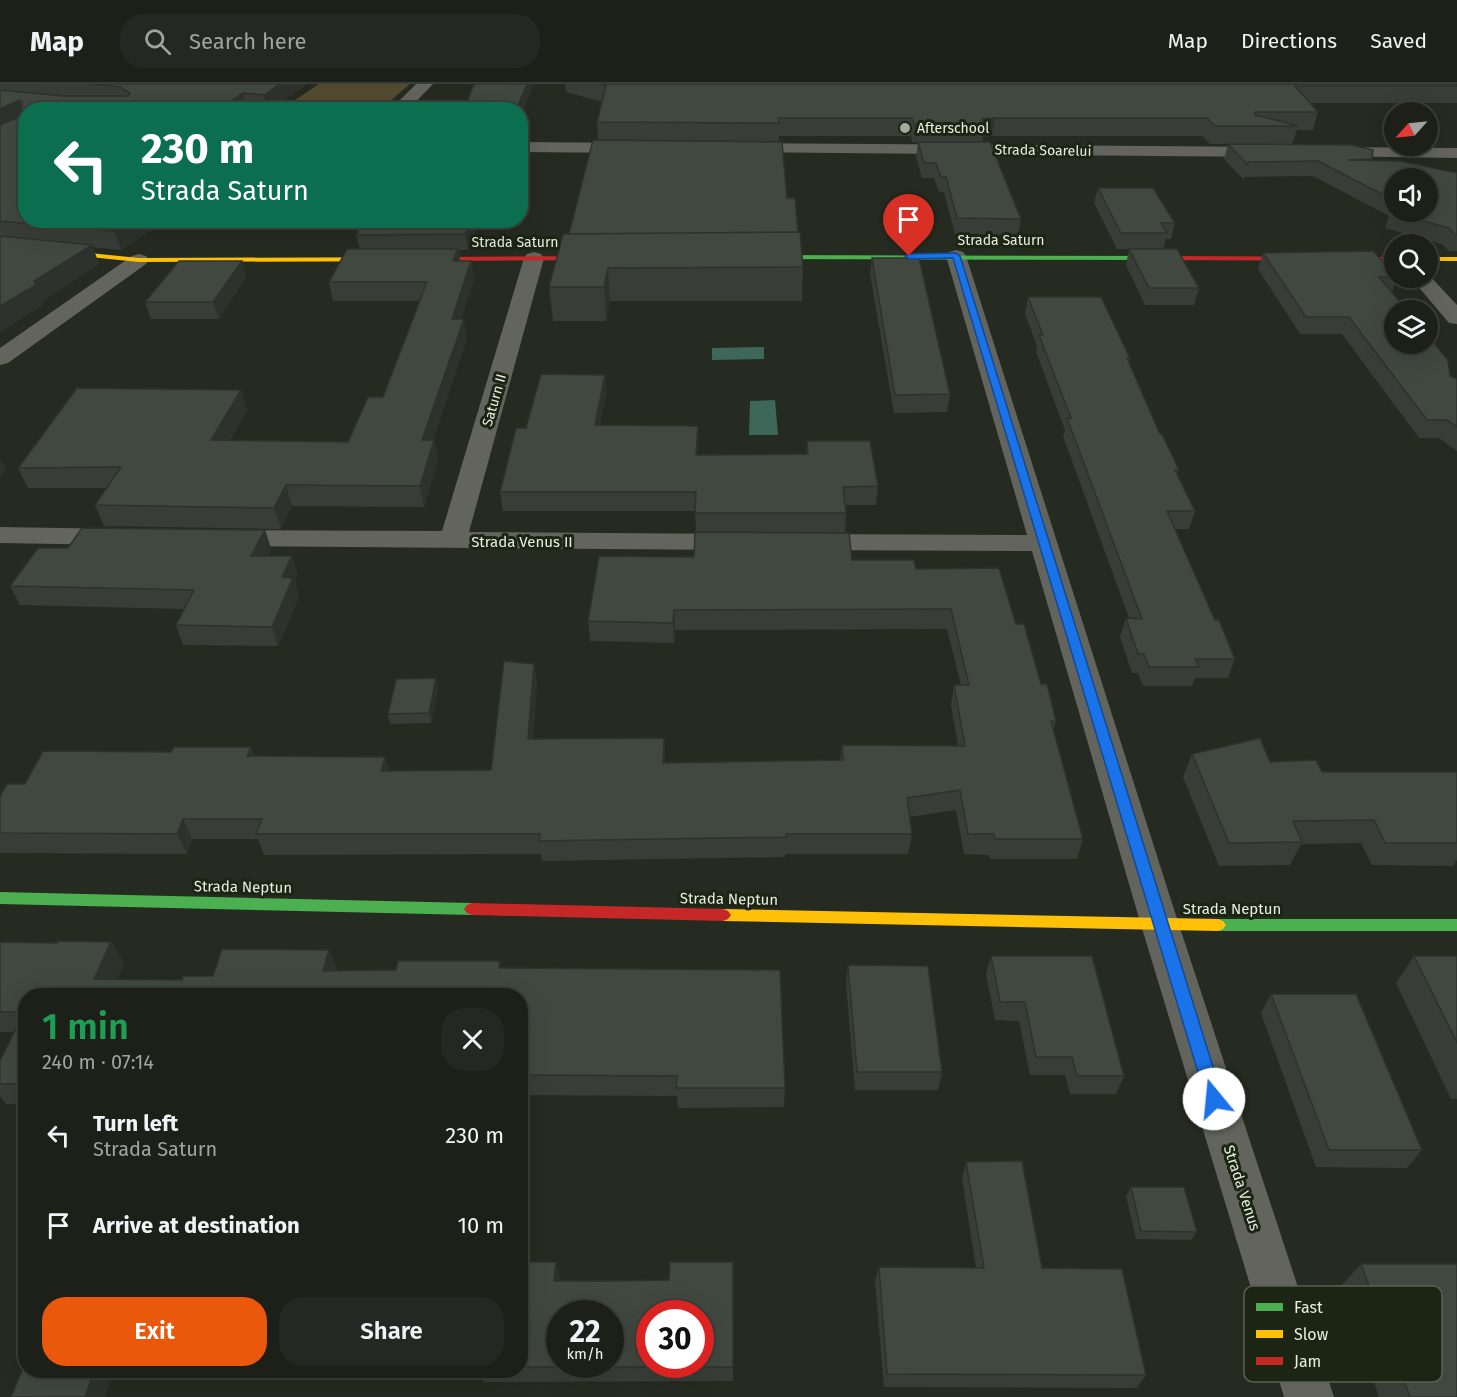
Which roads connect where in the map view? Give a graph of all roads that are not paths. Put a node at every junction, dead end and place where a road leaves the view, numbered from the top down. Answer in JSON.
{"nodes":[{"id":1,"x":425,"y":84,"type":"edge"},
{"id":2,"x":406,"y":102,"type":"edge"},
{"id":3,"x":528,"y":147,"type":"edge"},
{"id":4,"x":651,"y":148,"type":"edge"},
{"id":5,"x":722,"y":148,"type":"edge"},
{"id":6,"x":1283,"y":152,"type":"edge"},
{"id":7,"x":1307,"y":152,"type":"edge"},
{"id":8,"x":1457,"y":153,"type":"edge"},
{"id":9,"x":0,"y":246,"type":"edge"},
{"id":10,"x":956,"y":256,"type":"junction"},
{"id":11,"x":745,"y":257,"type":"edge"},
{"id":12,"x":534,"y":258,"type":"junction"},
{"id":13,"x":616,"y":258,"type":"edge"},
{"id":14,"x":1384,"y":259,"type":"edge"},
{"id":15,"x":1438,"y":259,"type":"edge"},
{"id":16,"x":139,"y":260,"type":"junction"},
{"id":17,"x":1457,"y":260,"type":"edge"},
{"id":18,"x":1429,"y":288,"type":"edge"},
{"id":19,"x":1457,"y":318,"type":"edge"},
{"id":20,"x":0,"y":358,"type":"edge"},
{"id":21,"x":0,"y":535,"type":"edge"},
{"id":22,"x":143,"y":537,"type":"edge"},
{"id":23,"x":203,"y":538,"type":"edge"},
{"id":24,"x":453,"y":542,"type":"junction"},
{"id":25,"x":1044,"y":543,"type":"junction"},
{"id":26,"x":0,"y":898,"type":"edge"},
{"id":27,"x":1160,"y":925,"type":"junction"},
{"id":28,"x":1457,"y":926,"type":"edge"},
{"id":29,"x":1274,"y":1286,"type":"edge"},
{"id":30,"x":1304,"y":1382,"type":"edge"},
{"id":31,"x":1309,"y":1397,"type":"edge"}],
"edges":[{"from":1,"to":2,"type":"street"},
{"from":3,"to":4,"type":"street"},
{"from":5,"to":6,"type":"street","name":"Strada Soarelui"},
{"from":7,"to":8,"type":"street"},
{"from":9,"to":16,"type":"street","name":"Strada Saturn"},
{"from":10,"to":11,"type":"street","name":"Strada Saturn"},
{"from":10,"to":14,"type":"street","name":"Strada Saturn"},
{"from":10,"to":25,"type":"street","name":"Strada Venus"},
{"from":12,"to":13,"type":"street","name":"Strada Saturn"},
{"from":12,"to":16,"type":"street","name":"Strada Saturn"},
{"from":12,"to":24,"type":"street","name":"Saturn II"},
{"from":15,"to":17,"type":"street"},
{"from":16,"to":20,"type":"street"},
{"from":18,"to":19,"type":"street"},
{"from":21,"to":22,"type":"street"},
{"from":23,"to":24,"type":"street","name":"Strada Venus II"},
{"from":24,"to":25,"type":"street","name":"Strada Venus II"},
{"from":25,"to":27,"type":"street","name":"Strada Venus"},
{"from":26,"to":27,"type":"street","name":"Strada Neptun"},
{"from":27,"to":28,"type":"street","name":"Strada Neptun"},
{"from":27,"to":29,"type":"street","name":"Strada Venus"},
{"from":30,"to":31,"type":"street","name":"Strada Venus"}]}
